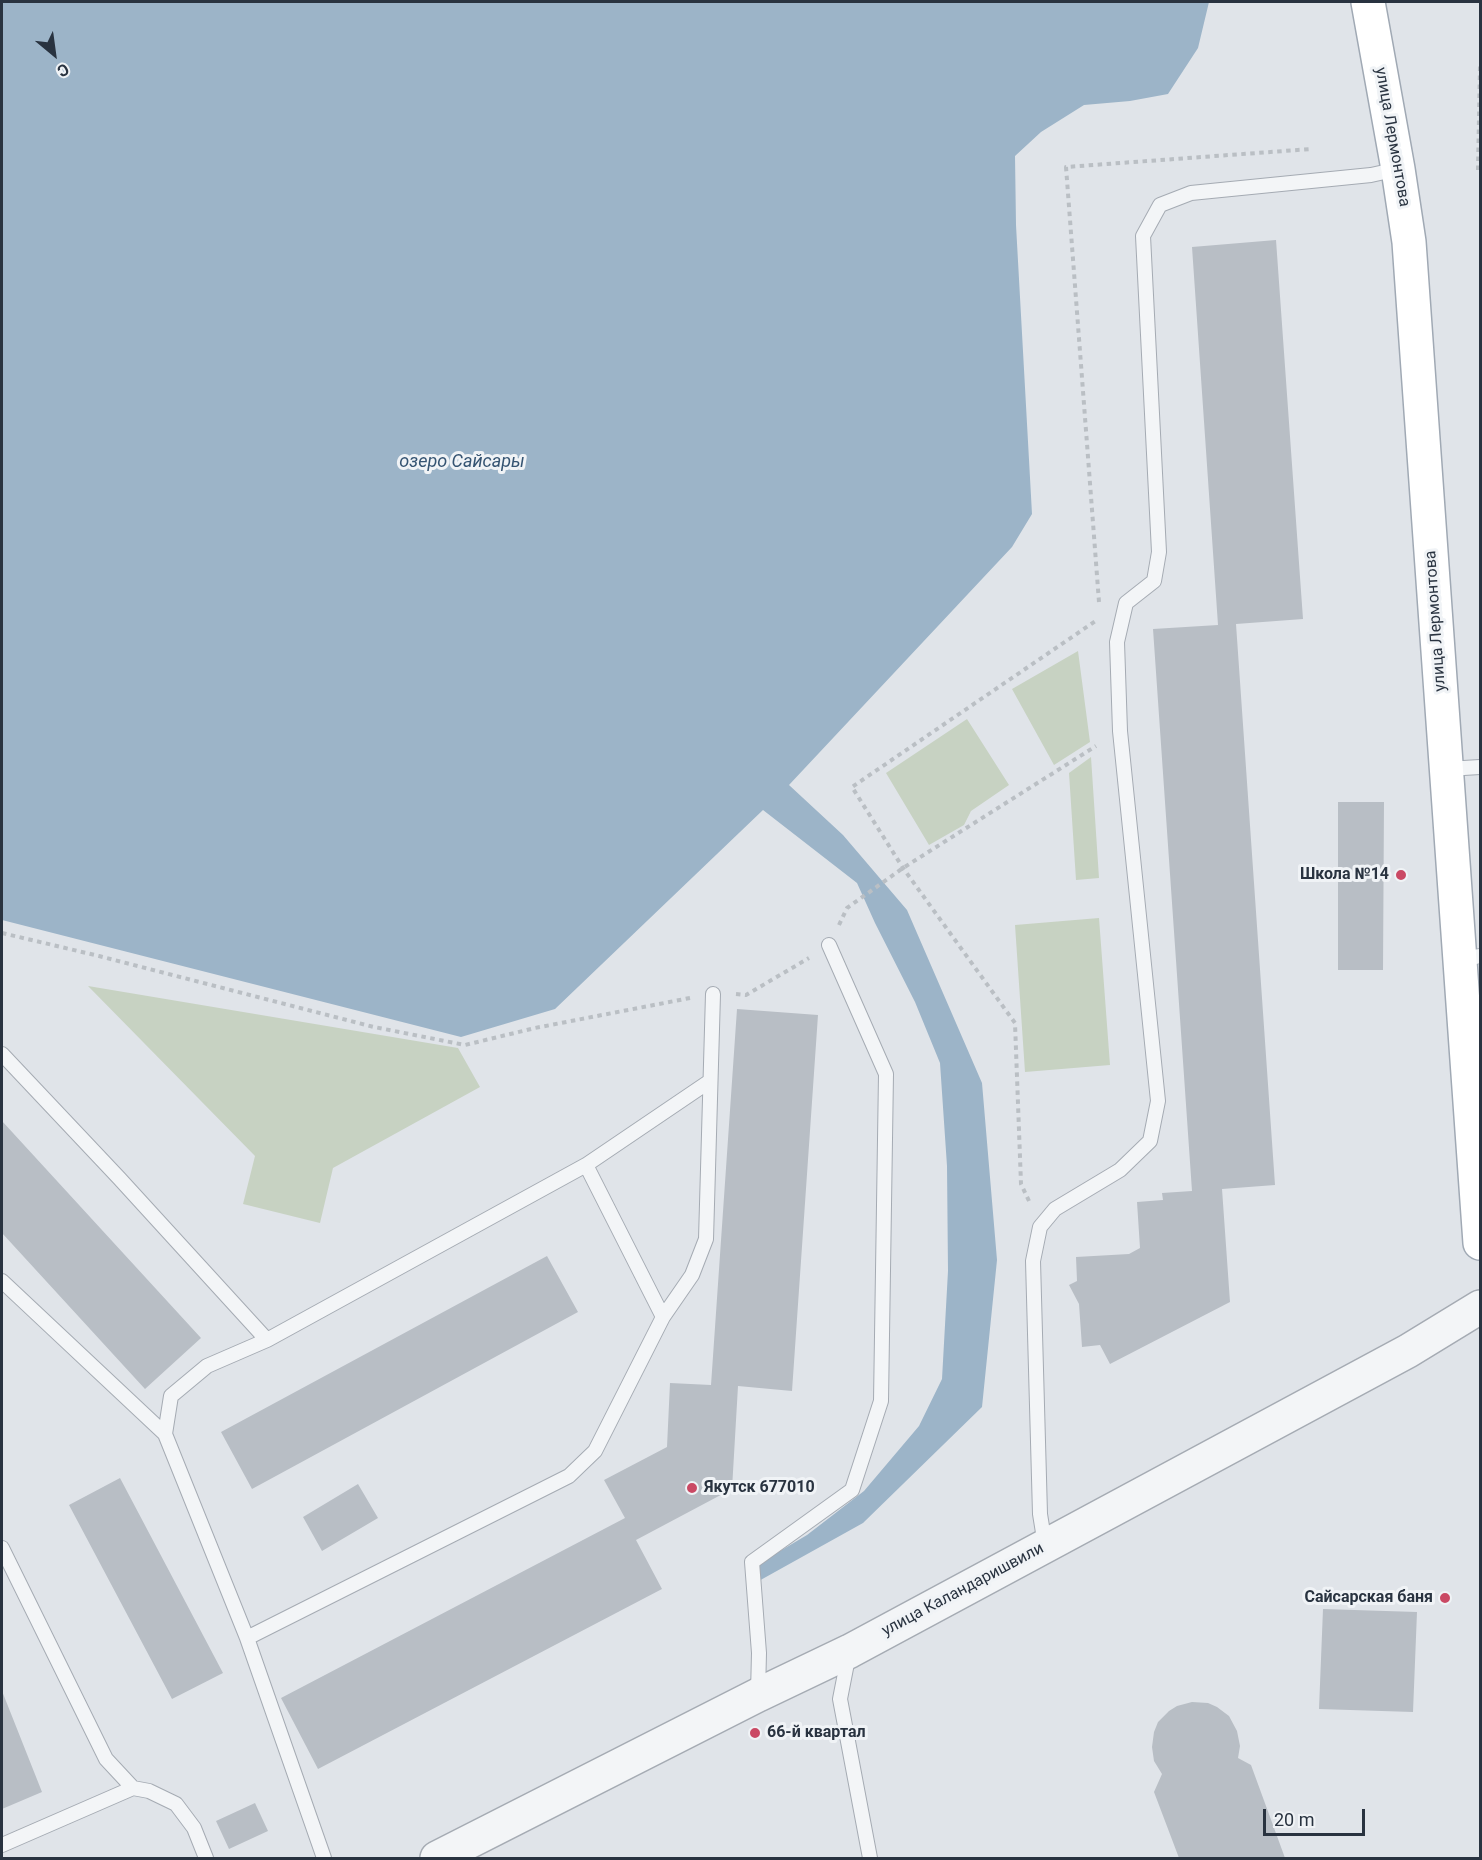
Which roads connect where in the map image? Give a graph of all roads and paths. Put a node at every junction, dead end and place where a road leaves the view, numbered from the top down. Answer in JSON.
{"nodes":[{"id":1,"x":1368,"y":2,"type":"edge"},
{"id":2,"x":1480,"y":66,"type":"edge"},
{"id":3,"x":1311,"y":149,"type":"dead end"},
{"id":4,"x":1398,"y":169,"type":"junction"},
{"id":5,"x":1478,"y":170,"type":"dead end"},
{"id":6,"x":1099,"y":606,"type":"dead end"},
{"id":7,"x":1100,"y":618,"type":"dead end"},
{"id":8,"x":1120,"y":731,"type":"junction"},
{"id":9,"x":1480,"y":767,"type":"edge"},
{"id":10,"x":1446,"y":769,"type":"junction"},
{"id":11,"x":903,"y":868,"type":"junction"},
{"id":12,"x":2,"y":933,"type":"edge"},
{"id":13,"x":829,"y":945,"type":"junction"},
{"id":14,"x":1470,"y":958,"type":"edge"},
{"id":15,"x":713,"y":994,"type":"junction"},
{"id":16,"x":2,"y":1054,"type":"edge"},
{"id":17,"x":710,"y":1081,"type":"junction"},
{"id":18,"x":586,"y":1165,"type":"junction"},
{"id":19,"x":1040,"y":1227,"type":"junction"},
{"id":20,"x":1480,"y":1243,"type":"edge"},
{"id":21,"x":2,"y":1281,"type":"edge"},
{"id":22,"x":1480,"y":1307,"type":"edge"},
{"id":23,"x":663,"y":1317,"type":"junction"},
{"id":24,"x":267,"y":1340,"type":"junction"},
{"id":25,"x":165,"y":1434,"type":"junction"},
{"id":26,"x":1046,"y":1546,"type":"junction"},
{"id":27,"x":2,"y":1548,"type":"edge"},
{"id":28,"x":247,"y":1638,"type":"junction"},
{"id":29,"x":850,"y":1651,"type":"junction"},
{"id":30,"x":758,"y":1695,"type":"junction"},
{"id":31,"x":133,"y":1788,"type":"junction"},
{"id":32,"x":2,"y":1845,"type":"edge"},
{"id":33,"x":206,"y":1858,"type":"edge"},
{"id":34,"x":324,"y":1858,"type":"edge"},
{"id":35,"x":437,"y":1858,"type":"edge"},
{"id":36,"x":870,"y":1858,"type":"edge"}],
"edges":[{"from":1,"to":4,"type":"main road","name":"улица Лермонтова"},
{"from":2,"to":5,"type":"path"},
{"from":3,"to":6,"type":"path"},
{"from":4,"to":8,"type":"lane"},
{"from":4,"to":10,"type":"main road","name":"улица Лермонтова"},
{"from":7,"to":11,"type":"path"},
{"from":8,"to":11,"type":"path"},
{"from":8,"to":19,"type":"lane"},
{"from":9,"to":10,"type":"lane"},
{"from":10,"to":14,"type":"main road","name":"улица Лермонтова"},
{"from":11,"to":13,"type":"path"},
{"from":11,"to":19,"type":"path"},
{"from":12,"to":15,"type":"path"},
{"from":13,"to":15,"type":"path"},
{"from":13,"to":30,"type":"lane"},
{"from":14,"to":20,"type":"main road","name":"улица Лермонтова"},
{"from":15,"to":17,"type":"lane"},
{"from":16,"to":24,"type":"lane"},
{"from":17,"to":18,"type":"lane"},
{"from":17,"to":23,"type":"lane"},
{"from":18,"to":23,"type":"lane"},
{"from":18,"to":24,"type":"lane"},
{"from":19,"to":26,"type":"lane"},
{"from":21,"to":25,"type":"lane"},
{"from":22,"to":26,"type":"street","name":"улица Каландаришвили"},
{"from":23,"to":28,"type":"lane"},
{"from":24,"to":25,"type":"lane"},
{"from":25,"to":28,"type":"lane"},
{"from":26,"to":29,"type":"street","name":"улица Каландаришвили"},
{"from":27,"to":31,"type":"lane"},
{"from":28,"to":34,"type":"lane"},
{"from":29,"to":30,"type":"street","name":"улица Каландаришвили"},
{"from":29,"to":36,"type":"lane"},
{"from":30,"to":35,"type":"street","name":"улица Каландаришвили"},
{"from":31,"to":32,"type":"lane"},
{"from":31,"to":33,"type":"lane"}]}
